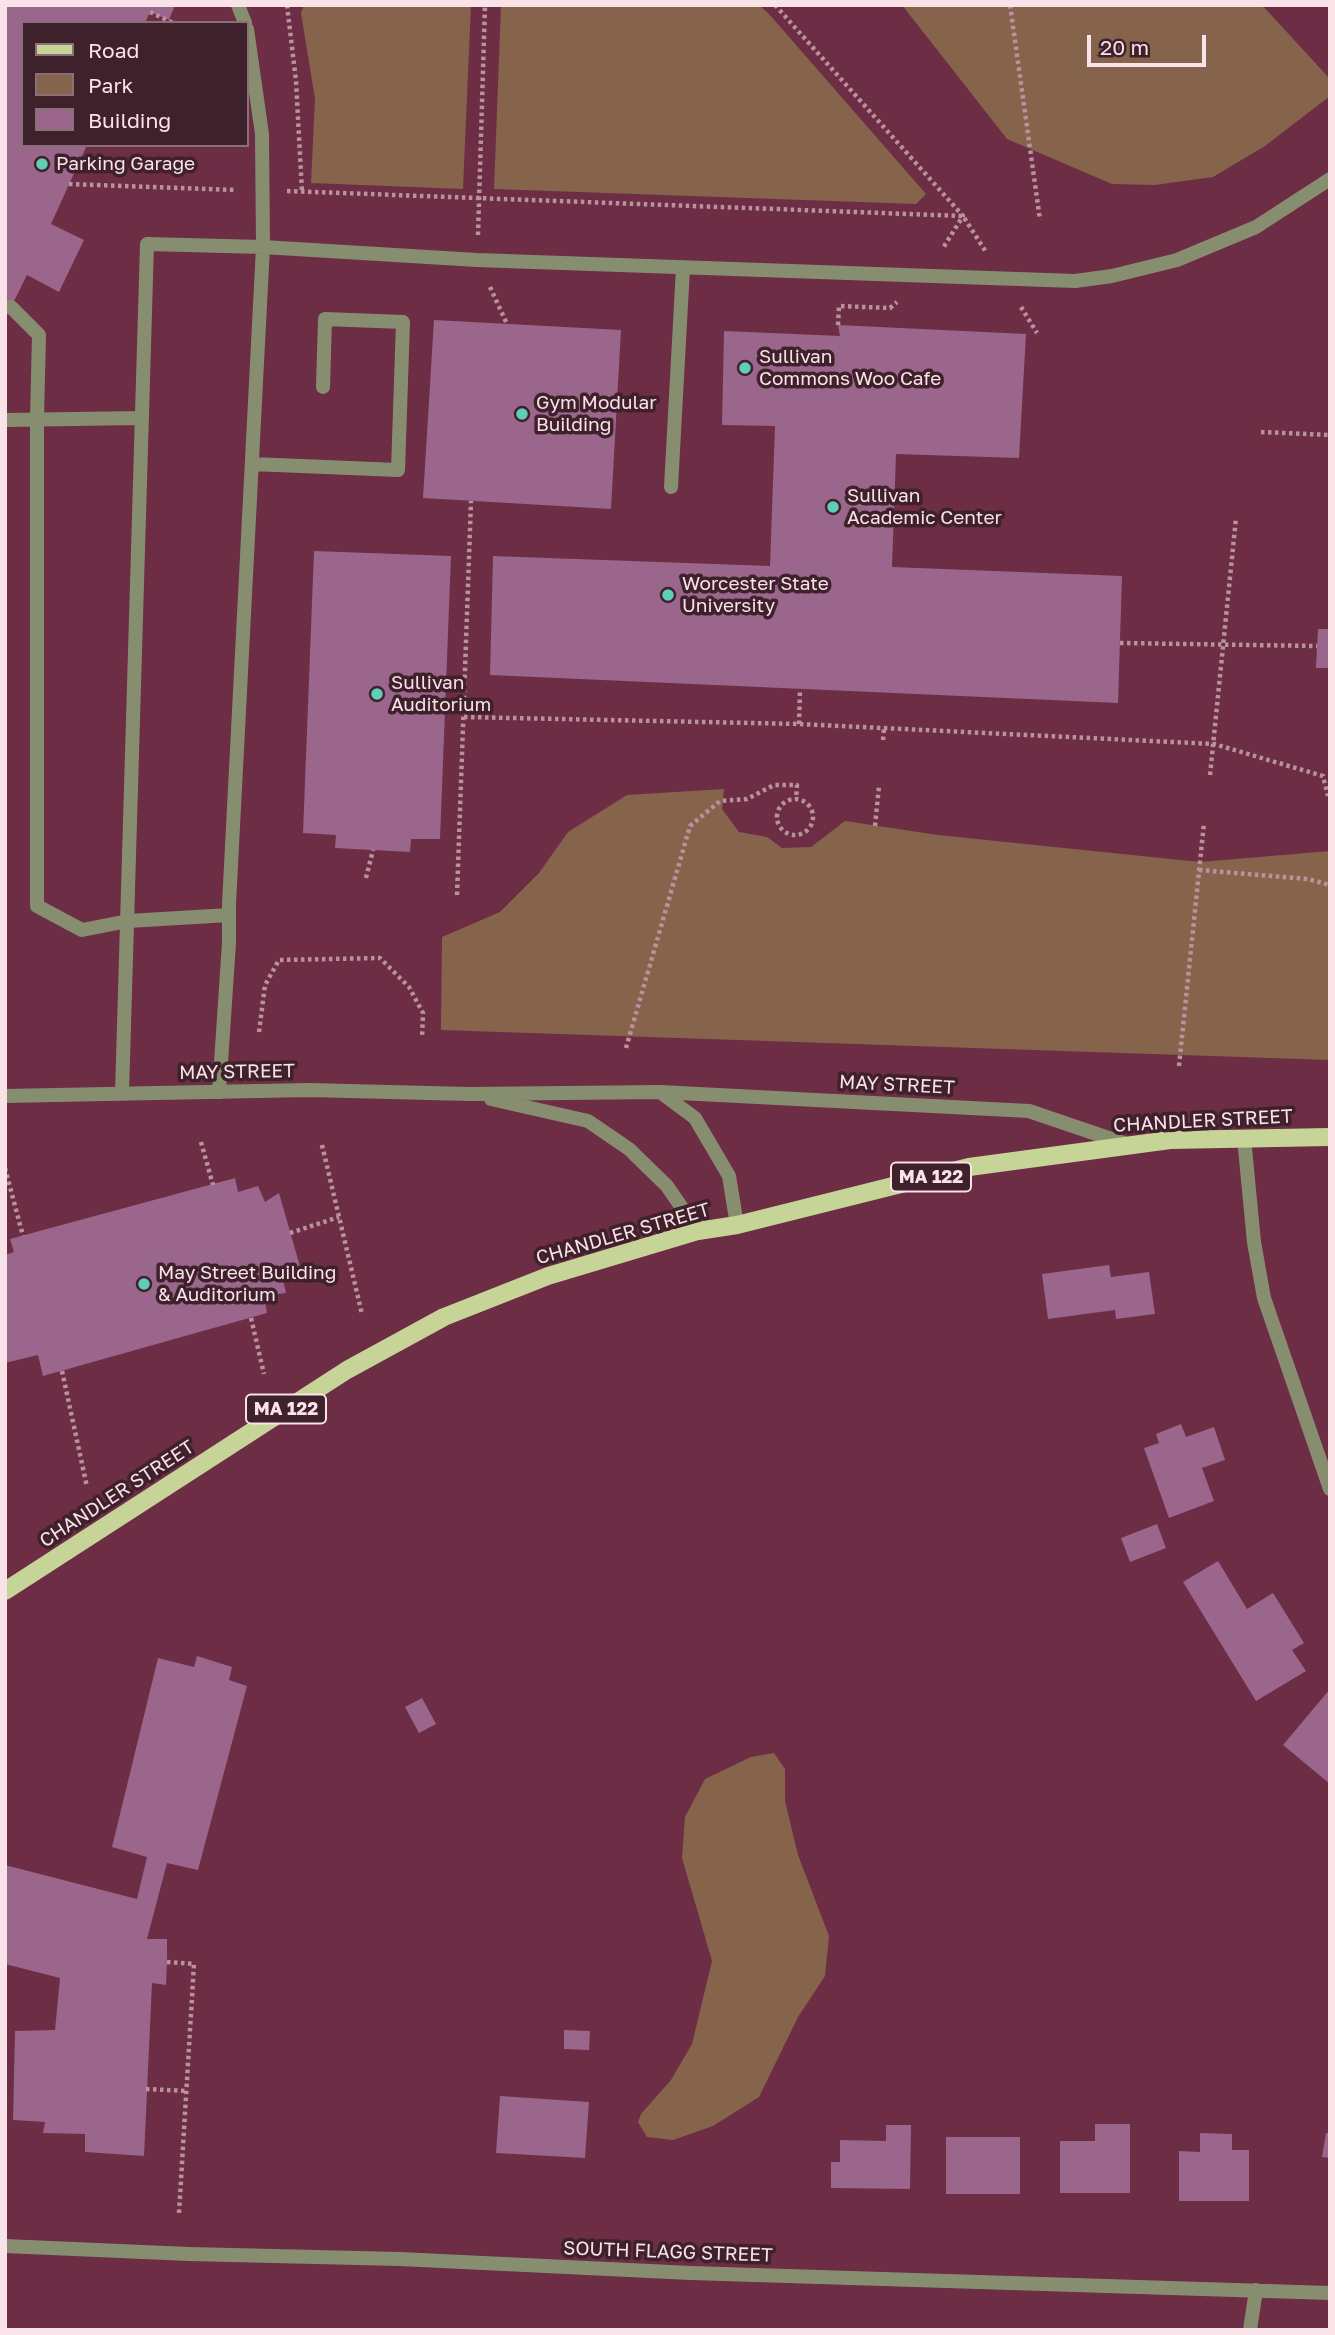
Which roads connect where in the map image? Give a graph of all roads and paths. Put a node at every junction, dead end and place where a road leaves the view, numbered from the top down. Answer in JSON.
{"nodes":[{"id":1,"x":287,"y":5,"type":"edge"},
{"id":2,"x":485,"y":5,"type":"edge"},
{"id":3,"x":775,"y":5,"type":"edge"},
{"id":4,"x":1010,"y":5,"type":"edge"},
{"id":5,"x":150,"y":12,"type":"dead end"},
{"id":6,"x":169,"y":21,"type":"edge"},
{"id":7,"x":248,"y":42,"type":"edge"},
{"id":8,"x":251,"y":80,"type":"edge"},
{"id":9,"x":1330,"y":179,"type":"edge"},
{"id":10,"x":69,"y":184,"type":"dead end"},
{"id":11,"x":263,"y":191,"type":"junction"},
{"id":12,"x":302,"y":192,"type":"junction"},
{"id":13,"x":480,"y":198,"type":"junction"},
{"id":14,"x":964,"y":216,"type":"junction"},
{"id":15,"x":1040,"y":220,"type":"dead end"},
{"id":16,"x":263,"y":247,"type":"junction"},
{"id":17,"x":477,"y":260,"type":"junction"},
{"id":18,"x":682,"y":268,"type":"junction"},
{"id":19,"x":926,"y":276,"type":"junction"},
{"id":20,"x":11,"y":307,"type":"dead end"},
{"id":21,"x":507,"y":324,"type":"dead end"},
{"id":22,"x":838,"y":325,"type":"dead end"},
{"id":23,"x":323,"y":387,"type":"dead end"},
{"id":24,"x":142,"y":418,"type":"junction"},
{"id":25,"x":37,"y":419,"type":"junction"},
{"id":26,"x":5,"y":420,"type":"edge"},
{"id":27,"x":1261,"y":432,"type":"dead end"},
{"id":28,"x":1330,"y":435,"type":"edge"},
{"id":29,"x":252,"y":464,"type":"junction"},
{"id":30,"x":671,"y":487,"type":"dead end"},
{"id":31,"x":471,"y":501,"type":"dead end"},
{"id":32,"x":1236,"y":518,"type":"dead end"},
{"id":33,"x":1120,"y":643,"type":"dead end"},
{"id":34,"x":1223,"y":645,"type":"junction"},
{"id":35,"x":1317,"y":646,"type":"dead end"},
{"id":36,"x":800,"y":690,"type":"dead end"},
{"id":37,"x":464,"y":717,"type":"junction"},
{"id":38,"x":799,"y":724,"type":"junction"},
{"id":39,"x":884,"y":728,"type":"junction"},
{"id":40,"x":883,"y":740,"type":"dead end"},
{"id":41,"x":1214,"y":744,"type":"junction"},
{"id":42,"x":1210,"y":775,"type":"dead end"},
{"id":43,"x":879,"y":786,"type":"dead end"},
{"id":44,"x":1328,"y":796,"type":"dead end"},
{"id":45,"x":796,"y":800,"type":"junction"},
{"id":46,"x":1204,"y":823,"type":"dead end"},
{"id":47,"x":875,"y":825,"type":"dead end"},
{"id":48,"x":373,"y":850,"type":"dead end"},
{"id":49,"x":1199,"y":870,"type":"junction"},
{"id":50,"x":366,"y":878,"type":"dead end"},
{"id":51,"x":1330,"y":885,"type":"edge"},
{"id":52,"x":457,"y":895,"type":"dead end"},
{"id":53,"x":229,"y":915,"type":"junction"},
{"id":54,"x":128,"y":921,"type":"junction"},
{"id":55,"x":259,"y":1032,"type":"dead end"},
{"id":56,"x":422,"y":1038,"type":"dead end"},
{"id":57,"x":626,"y":1048,"type":"dead end"},
{"id":58,"x":1179,"y":1066,"type":"dead end"},
{"id":59,"x":219,"y":1092,"type":"junction"},
{"id":60,"x":660,"y":1092,"type":"junction"},
{"id":61,"x":122,"y":1093,"type":"junction"},
{"id":62,"x":469,"y":1094,"type":"junction"},
{"id":63,"x":5,"y":1096,"type":"edge"},
{"id":64,"x":1330,"y":1137,"type":"edge"},
{"id":65,"x":1244,"y":1138,"type":"junction"},
{"id":66,"x":201,"y":1142,"type":"dead end"},
{"id":67,"x":322,"y":1144,"type":"dead end"},
{"id":68,"x":1127,"y":1145,"type":"junction"},
{"id":69,"x":5,"y":1168,"type":"edge"},
{"id":70,"x":213,"y":1185,"type":"dead end"},
{"id":71,"x":339,"y":1217,"type":"junction"},
{"id":72,"x":737,"y":1226,"type":"junction"},
{"id":73,"x":698,"y":1231,"type":"junction"},
{"id":74,"x":290,"y":1233,"type":"dead end"},
{"id":75,"x":23,"y":1236,"type":"dead end"},
{"id":76,"x":362,"y":1314,"type":"dead end"},
{"id":77,"x":251,"y":1318,"type":"dead end"},
{"id":78,"x":62,"y":1371,"type":"dead end"},
{"id":79,"x":264,"y":1374,"type":"dead end"},
{"id":80,"x":87,"y":1487,"type":"dead end"},
{"id":81,"x":1330,"y":1489,"type":"edge"},
{"id":82,"x":5,"y":1591,"type":"edge"},
{"id":83,"x":167,"y":1962,"type":"dead end"},
{"id":84,"x":146,"y":2089,"type":"dead end"},
{"id":85,"x":187,"y":2091,"type":"junction"},
{"id":86,"x":179,"y":2213,"type":"dead end"},
{"id":87,"x":5,"y":2246,"type":"edge"},
{"id":88,"x":1256,"y":2290,"type":"junction"},
{"id":89,"x":1330,"y":2293,"type":"edge"},
{"id":90,"x":1250,"y":2330,"type":"edge"}],
"edges":[{"from":1,"to":12,"type":"path"},
{"from":2,"to":13,"type":"path"},
{"from":3,"to":14,"type":"path"},
{"from":4,"to":15,"type":"path"},
{"from":5,"to":6,"type":"path"},
{"from":7,"to":8,"type":"street"},
{"from":8,"to":11,"type":"street"},
{"from":9,"to":19,"type":"street"},
{"from":10,"to":11,"type":"path"},
{"from":11,"to":12,"type":"path"},
{"from":11,"to":16,"type":"street"},
{"from":12,"to":13,"type":"path"},
{"from":13,"to":14,"type":"path"},
{"from":13,"to":17,"type":"path"},
{"from":14,"to":19,"type":"path"},
{"from":16,"to":17,"type":"street"},
{"from":16,"to":24,"type":"street"},
{"from":16,"to":29,"type":"street"},
{"from":17,"to":18,"type":"street"},
{"from":17,"to":21,"type":"path"},
{"from":18,"to":19,"type":"street"},
{"from":18,"to":30,"type":"street"},
{"from":19,"to":22,"type":"path"},
{"from":20,"to":25,"type":"street"},
{"from":23,"to":29,"type":"street"},
{"from":24,"to":25,"type":"street"},
{"from":24,"to":54,"type":"street"},
{"from":25,"to":26,"type":"street"},
{"from":25,"to":54,"type":"street"},
{"from":27,"to":28,"type":"path"},
{"from":29,"to":53,"type":"street"},
{"from":31,"to":37,"type":"path"},
{"from":32,"to":34,"type":"path"},
{"from":33,"to":34,"type":"path"},
{"from":34,"to":35,"type":"path"},
{"from":34,"to":41,"type":"path"},
{"from":36,"to":38,"type":"path"},
{"from":37,"to":38,"type":"path"},
{"from":37,"to":52,"type":"path"},
{"from":38,"to":39,"type":"path"},
{"from":39,"to":40,"type":"path"},
{"from":39,"to":41,"type":"path"},
{"from":41,"to":42,"type":"path"},
{"from":41,"to":44,"type":"path"},
{"from":43,"to":47,"type":"path"},
{"from":45,"to":45,"type":"path"},
{"from":45,"to":57,"type":"path"},
{"from":46,"to":49,"type":"path"},
{"from":48,"to":50,"type":"path"},
{"from":49,"to":51,"type":"path"},
{"from":49,"to":58,"type":"path"},
{"from":53,"to":54,"type":"street"},
{"from":53,"to":59,"type":"street"},
{"from":54,"to":61,"type":"street"},
{"from":55,"to":56,"type":"path"},
{"from":59,"to":61,"type":"street","name":"MAY STREET"},
{"from":59,"to":62,"type":"street","name":"MAY STREET"},
{"from":60,"to":62,"type":"street","name":"MAY STREET"},
{"from":60,"to":68,"type":"street","name":"MAY STREET"},
{"from":60,"to":72,"type":"street"},
{"from":61,"to":63,"type":"street","name":"MAY STREET"},
{"from":62,"to":73,"type":"street","name":"MAY STREET"},
{"from":64,"to":65,"type":"main road","name":"CHANDLER STREET","number":"MA 122"},
{"from":65,"to":68,"type":"main road","name":"CHANDLER STREET","number":"MA 122"},
{"from":65,"to":81,"type":"street"},
{"from":66,"to":70,"type":"path"},
{"from":67,"to":71,"type":"path"},
{"from":68,"to":72,"type":"main road","name":"CHANDLER STREET","number":"MA 122"},
{"from":69,"to":75,"type":"path"},
{"from":71,"to":74,"type":"path"},
{"from":71,"to":76,"type":"path"},
{"from":72,"to":73,"type":"main road","name":"CHANDLER STREET","number":"MA 122"},
{"from":73,"to":82,"type":"main road","name":"CHANDLER STREET","number":"MA 122"},
{"from":77,"to":79,"type":"path"},
{"from":78,"to":80,"type":"path"},
{"from":83,"to":85,"type":"path"},
{"from":84,"to":85,"type":"path"},
{"from":85,"to":86,"type":"path"},
{"from":87,"to":88,"type":"street","name":"SOUTH FLAGG STREET"},
{"from":88,"to":89,"type":"street","name":"SOUTH FLAGG STREET"},
{"from":88,"to":90,"type":"street"}]}
